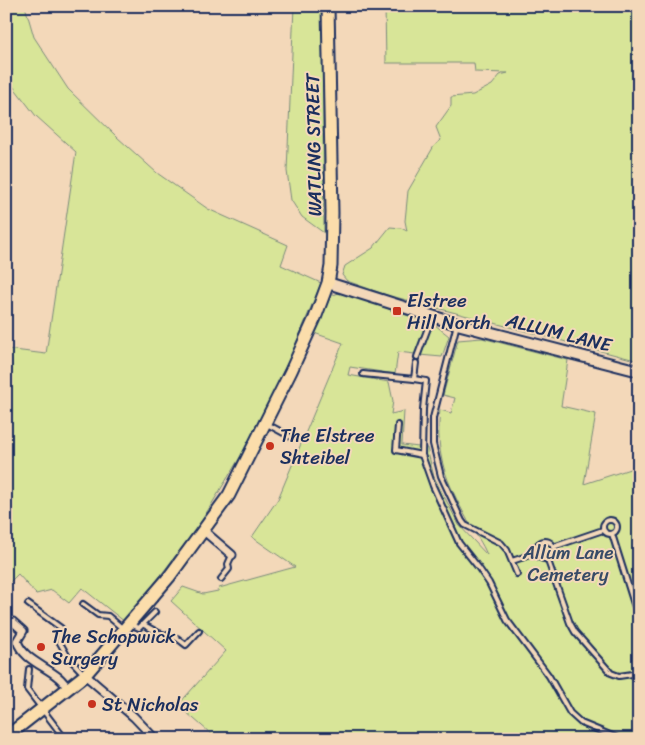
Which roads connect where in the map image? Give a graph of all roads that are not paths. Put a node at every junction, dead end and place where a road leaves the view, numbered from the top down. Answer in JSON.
{"nodes":[{"id":1,"x":328,"y":6,"type":"edge"},
{"id":2,"x":328,"y":283,"type":"junction"},
{"id":3,"x":432,"y":317,"type":"junction"},
{"id":4,"x":457,"y":324,"type":"junction"},
{"id":5,"x":417,"y":357,"type":"dead end"},
{"id":6,"x":416,"y":363,"type":"dead end"},
{"id":7,"x":639,"y":371,"type":"edge"},
{"id":8,"x":363,"y":374,"type":"dead end"},
{"id":9,"x":414,"y":379,"type":"junction"},
{"id":10,"x":266,"y":424,"type":"junction"},
{"id":11,"x":398,"y":425,"type":"dead end"},
{"id":12,"x":292,"y":437,"type":"dead end"},
{"id":13,"x":422,"y":455,"type":"junction"},
{"id":14,"x":603,"y":530,"type":"junction"},
{"id":15,"x":204,"y":531,"type":"junction"},
{"id":16,"x":612,"y":534,"type":"junction"},
{"id":17,"x":553,"y":547,"type":"junction"},
{"id":18,"x":536,"y":552,"type":"junction"},
{"id":19,"x":232,"y":555,"type":"joint"},
{"id":20,"x":547,"y":558,"type":"junction"},
{"id":21,"x":512,"y":561,"type":"junction"},
{"id":22,"x":517,"y":574,"type":"dead end"},
{"id":23,"x":221,"y":579,"type":"dead end"},
{"id":24,"x":28,"y":604,"type":"dead end"},
{"id":25,"x":83,"y":604,"type":"dead end"},
{"id":26,"x":155,"y":612,"type":"dead end"},
{"id":27,"x":639,"y":620,"type":"edge"},
{"id":28,"x":13,"y":622,"type":"dead end"},
{"id":29,"x":144,"y":625,"type":"junction"},
{"id":30,"x":126,"y":627,"type":"junction"},
{"id":31,"x":199,"y":631,"type":"dead end"},
{"id":32,"x":29,"y":669,"type":"dead end"},
{"id":33,"x":639,"y":673,"type":"edge"},
{"id":34,"x":85,"y":675,"type":"junction"},
{"id":35,"x":69,"y":689,"type":"junction"},
{"id":36,"x":43,"y":710,"type":"junction"},
{"id":37,"x":10,"y":737,"type":"edge"},
{"id":38,"x":150,"y":737,"type":"edge"},
{"id":39,"x":66,"y":739,"type":"edge"},
{"id":40,"x":620,"y":739,"type":"edge"}],
"edges":[{"from":1,"to":2,"type":"main road","name":"WATLING STREET"},
{"from":2,"to":3,"type":"main road","name":"ALLUM LANE"},
{"from":2,"to":10,"type":"main road"},
{"from":3,"to":4,"type":"main road","name":"ALLUM LANE"},
{"from":3,"to":5,"type":"lane"},
{"from":4,"to":7,"type":"main road","name":"ALLUM LANE"},
{"from":4,"to":21,"type":"lane"},
{"from":6,"to":9,"type":"lane"},
{"from":8,"to":9,"type":"lane"},
{"from":9,"to":13,"type":"lane"},
{"from":10,"to":12,"type":"lane"},
{"from":10,"to":15,"type":"main road"},
{"from":11,"to":13,"type":"lane"},
{"from":13,"to":40,"type":"lane"},
{"from":14,"to":16,"type":"lane"},
{"from":14,"to":16,"type":"lane"},
{"from":14,"to":17,"type":"lane"},
{"from":15,"to":19,"type":"street"},
{"from":15,"to":30,"type":"main road"},
{"from":16,"to":27,"type":"lane"},
{"from":17,"to":18,"type":"lane"},
{"from":17,"to":20,"type":"lane"},
{"from":18,"to":20,"type":"lane"},
{"from":18,"to":21,"type":"lane"},
{"from":19,"to":23,"type":"lane"},
{"from":20,"to":33,"type":"lane"},
{"from":21,"to":22,"type":"lane"},
{"from":24,"to":34,"type":"lane"},
{"from":25,"to":30,"type":"lane"},
{"from":26,"to":29,"type":"lane"},
{"from":28,"to":35,"type":"street"},
{"from":29,"to":30,"type":"lane"},
{"from":29,"to":31,"type":"lane"},
{"from":30,"to":34,"type":"main road"},
{"from":32,"to":36,"type":"lane"},
{"from":34,"to":35,"type":"main road"},
{"from":34,"to":38,"type":"street"},
{"from":35,"to":36,"type":"main road"},
{"from":36,"to":37,"type":"main road"},
{"from":36,"to":39,"type":"lane"}]}
